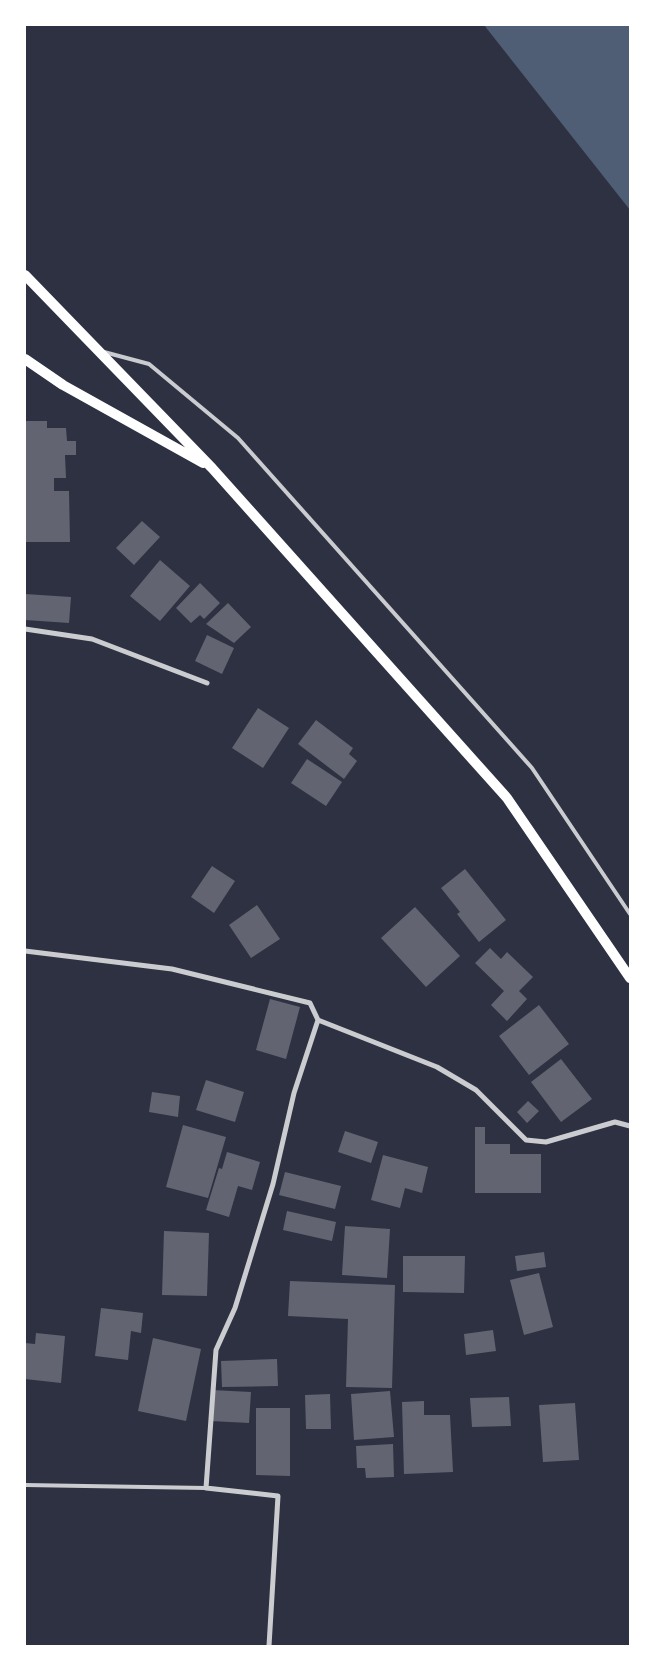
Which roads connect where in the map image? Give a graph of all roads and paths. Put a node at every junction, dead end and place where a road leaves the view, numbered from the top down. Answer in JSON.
{"nodes":[{"id":1,"x":25,"y":275,"type":"edge"},
{"id":2,"x":98,"y":351,"type":"junction"},
{"id":3,"x":25,"y":360,"type":"edge"},
{"id":4,"x":212,"y":468,"type":"junction"},
{"id":5,"x":25,"y":629,"type":"edge"},
{"id":6,"x":207,"y":682,"type":"dead end"},
{"id":7,"x":630,"y":914,"type":"edge"},
{"id":8,"x":25,"y":951,"type":"edge"},
{"id":9,"x":630,"y":978,"type":"edge"},
{"id":10,"x":318,"y":1020,"type":"junction"},
{"id":11,"x":630,"y":1126,"type":"edge"},
{"id":12,"x":25,"y":1485,"type":"edge"},
{"id":13,"x":206,"y":1488,"type":"junction"},
{"id":14,"x":269,"y":1646,"type":"edge"}],
"edges":[{"from":1,"to":2,"type":"main road"},
{"from":2,"to":4,"type":"main road"},
{"from":2,"to":7,"type":"lane"},
{"from":3,"to":4,"type":"main road"},
{"from":4,"to":9,"type":"main road"},
{"from":5,"to":6,"type":"street"},
{"from":8,"to":10,"type":"street"},
{"from":10,"to":11,"type":"street"},
{"from":10,"to":13,"type":"street"},
{"from":12,"to":13,"type":"lane"},
{"from":13,"to":14,"type":"street"}]}
